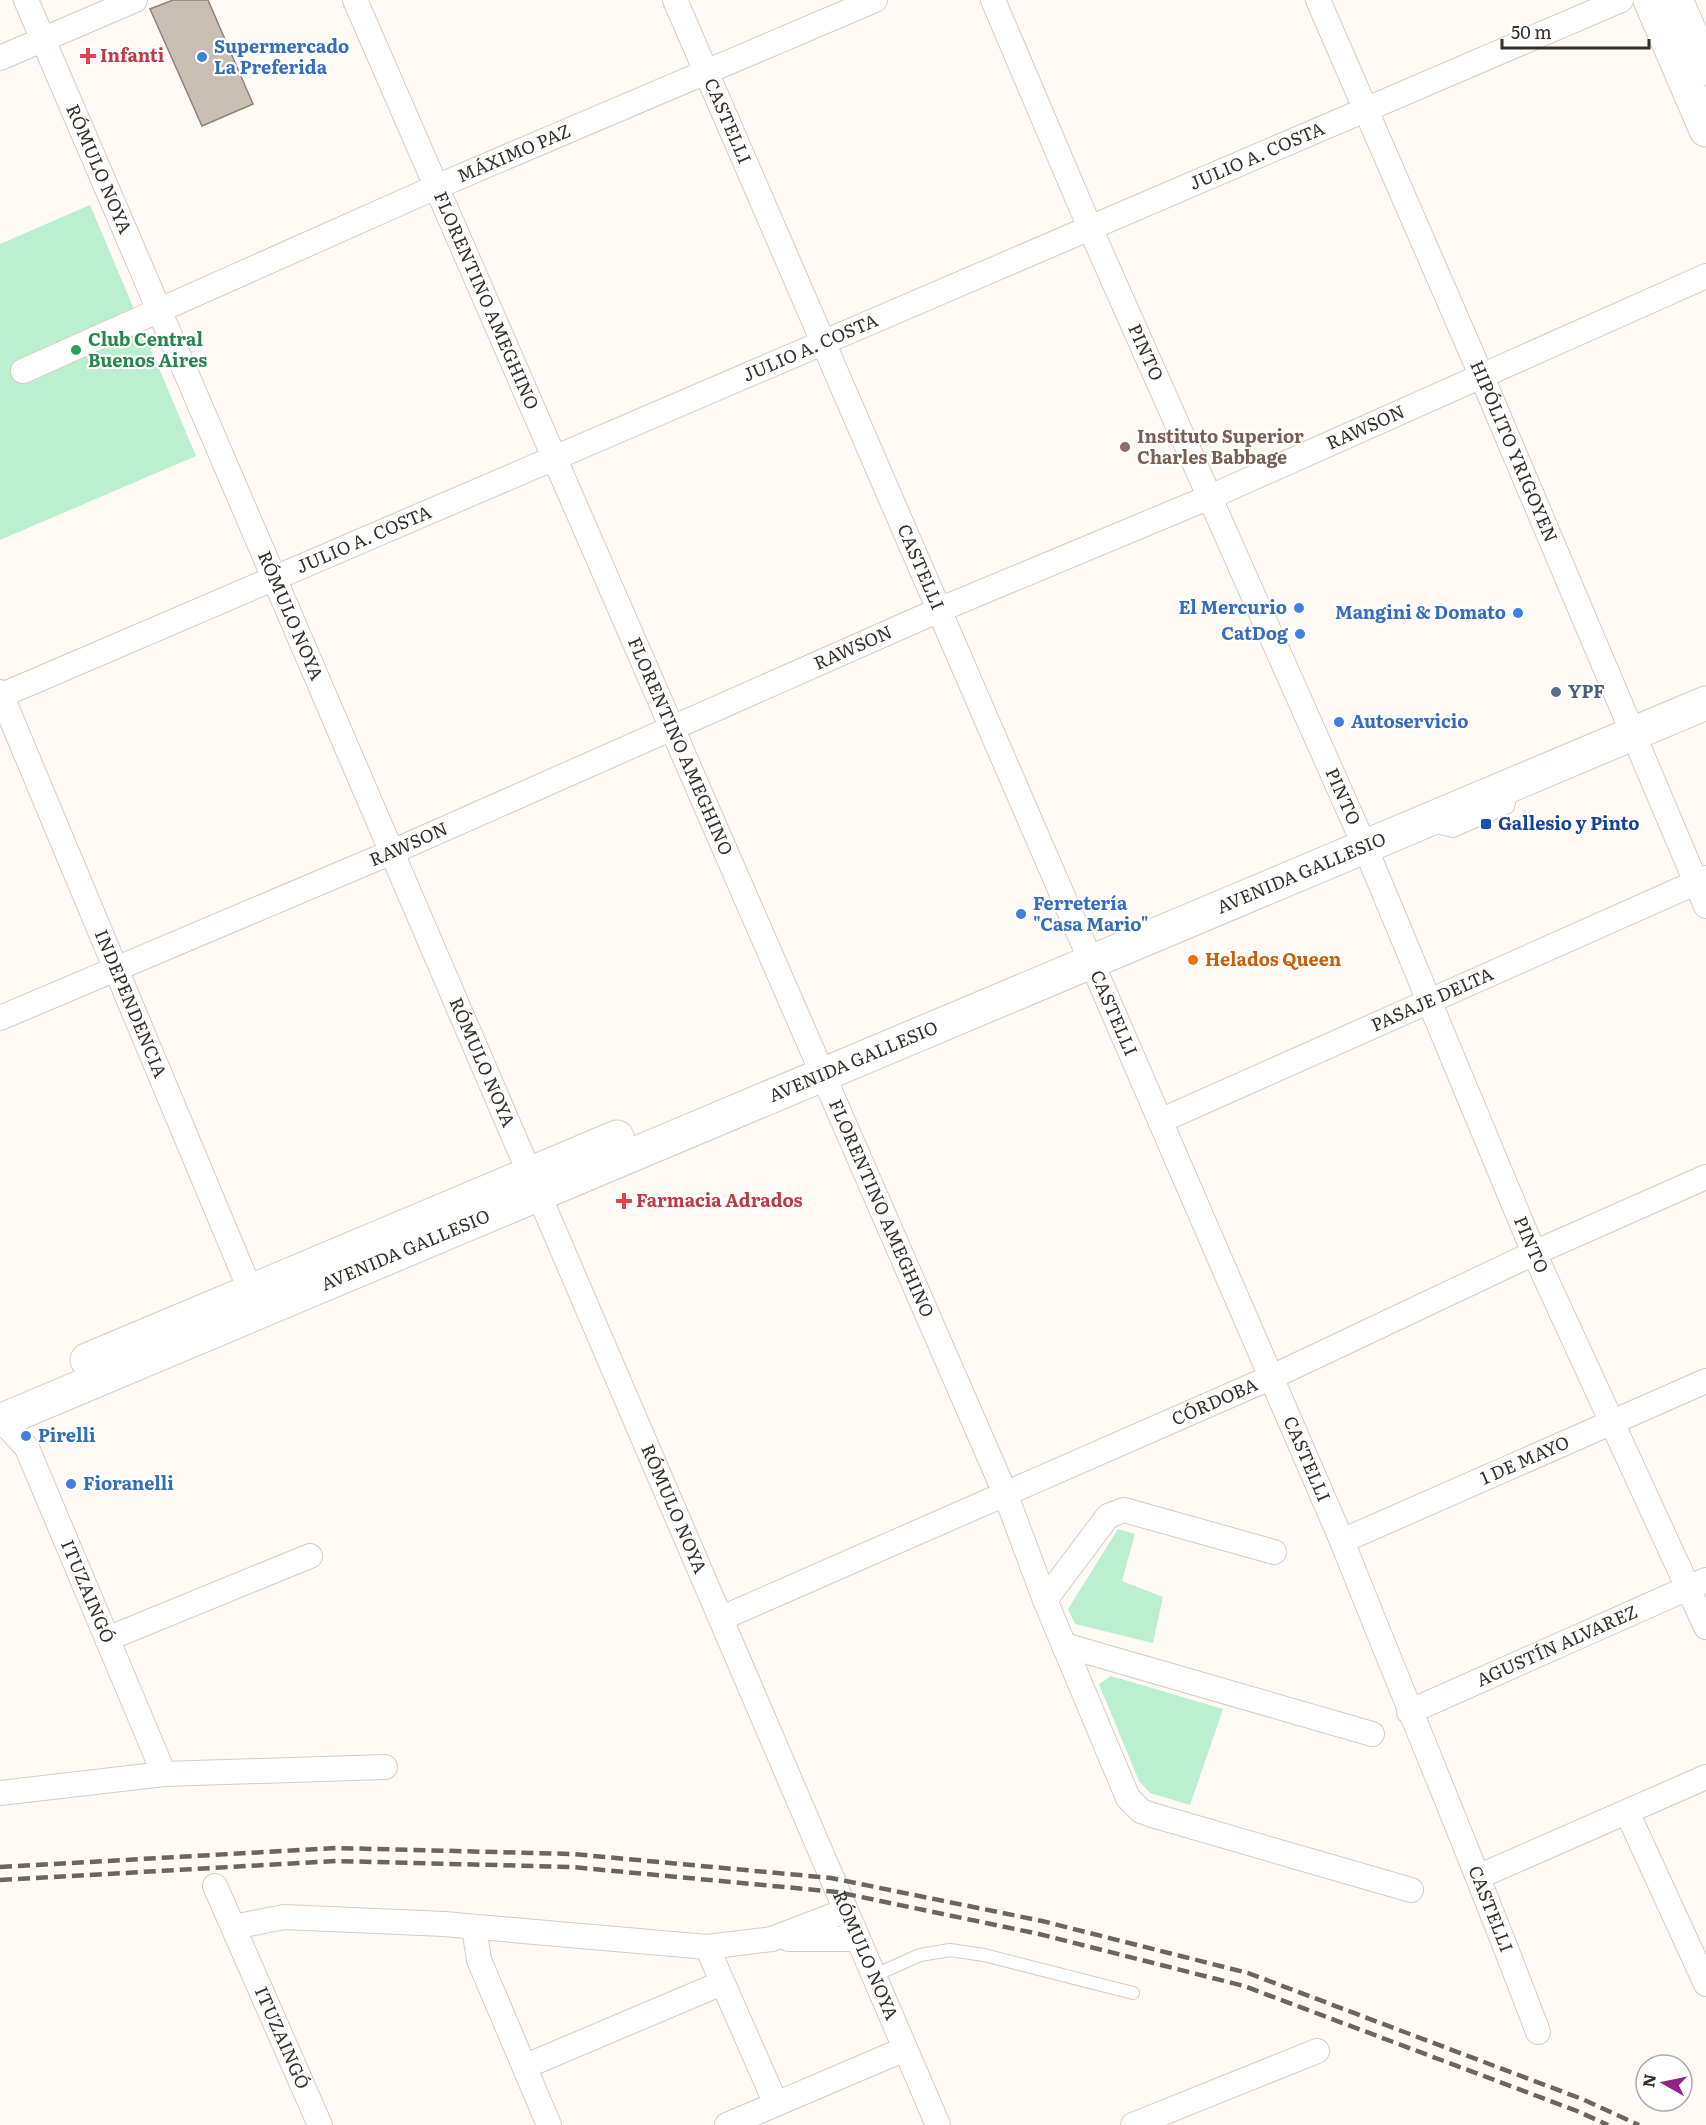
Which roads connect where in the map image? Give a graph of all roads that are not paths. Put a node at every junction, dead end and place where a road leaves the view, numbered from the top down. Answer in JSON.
{"nodes":[{"id":1,"x":26,"y":0,"type":"edge"},
{"id":2,"x":135,"y":0,"type":"edge"},
{"id":3,"x":356,"y":0,"type":"edge"},
{"id":4,"x":675,"y":0,"type":"edge"},
{"id":5,"x":875,"y":0,"type":"edge"},
{"id":6,"x":993,"y":0,"type":"edge"},
{"id":7,"x":1318,"y":0,"type":"edge"},
{"id":8,"x":1621,"y":0,"type":"edge"},
{"id":9,"x":1650,"y":0,"type":"edge"},
{"id":10,"x":1676,"y":0,"type":"edge"},
{"id":11,"x":42,"y":40,"type":"junction"},
{"id":12,"x":0,"y":58,"type":"edge"},
{"id":13,"x":1706,"y":68,"type":"edge"},
{"id":14,"x":706,"y":72,"type":"junction"},
{"id":15,"x":1365,"y":110,"type":"junction"},
{"id":16,"x":1706,"y":130,"type":"edge"},
{"id":17,"x":436,"y":186,"type":"junction"},
{"id":18,"x":1090,"y":228,"type":"junction"},
{"id":19,"x":1706,"y":276,"type":"edge"},
{"id":20,"x":159,"y":311,"type":"junction"},
{"id":21,"x":823,"y":343,"type":"junction"},
{"id":22,"x":23,"y":372,"type":"dead end"},
{"id":23,"x":1482,"y":377,"type":"junction"},
{"id":24,"x":554,"y":458,"type":"junction"},
{"id":25,"x":1210,"y":497,"type":"junction"},
{"id":26,"x":275,"y":578,"type":"junction"},
{"id":27,"x":939,"y":610,"type":"junction"},
{"id":28,"x":1706,"y":680,"type":"edge"},
{"id":29,"x":0,"y":695,"type":"edge"},
{"id":30,"x":1706,"y":703,"type":"edge"},
{"id":31,"x":1629,"y":724,"type":"junction"},
{"id":32,"x":672,"y":729,"type":"junction"},
{"id":33,"x":1360,"y":837,"type":"junction"},
{"id":34,"x":392,"y":852,"type":"junction"},
{"id":35,"x":1701,"y":880,"type":"edge"},
{"id":36,"x":1706,"y":906,"type":"edge"},
{"id":37,"x":1087,"y":952,"type":"junction"},
{"id":38,"x":117,"y":969,"type":"junction"},
{"id":39,"x":1428,"y":1002,"type":"junction"},
{"id":40,"x":0,"y":1018,"type":"edge"},
{"id":41,"x":818,"y":1065,"type":"junction"},
{"id":42,"x":1160,"y":1121,"type":"junction"},
{"id":43,"x":1706,"y":1177,"type":"edge"},
{"id":44,"x":536,"y":1184,"type":"junction"},
{"id":45,"x":1534,"y":1253,"type":"junction"},
{"id":46,"x":255,"y":1302,"type":"junction"},
{"id":47,"x":1272,"y":1377,"type":"junction"},
{"id":48,"x":1706,"y":1381,"type":"edge"},
{"id":49,"x":1,"y":1414,"type":"edge"},
{"id":50,"x":1613,"y":1422,"type":"junction"},
{"id":51,"x":1005,"y":1493,"type":"junction"},
{"id":52,"x":1342,"y":1541,"type":"junction"},
{"id":53,"x":1274,"y":1552,"type":"dead end"},
{"id":54,"x":310,"y":1556,"type":"dead end"},
{"id":55,"x":1697,"y":1584,"type":"edge"},
{"id":56,"x":1045,"y":1600,"type":"junction"},
{"id":57,"x":722,"y":1618,"type":"junction"},
{"id":58,"x":1706,"y":1627,"type":"edge"},
{"id":59,"x":107,"y":1639,"type":"junction"},
{"id":60,"x":1064,"y":1645,"type":"junction"},
{"id":61,"x":1409,"y":1712,"type":"junction"},
{"id":62,"x":1372,"y":1734,"type":"dead end"},
{"id":63,"x":385,"y":1767,"type":"dead end"},
{"id":64,"x":164,"y":1774,"type":"junction"},
{"id":65,"x":1706,"y":1777,"type":"edge"},
{"id":66,"x":0,"y":1793,"type":"edge"},
{"id":67,"x":1627,"y":1812,"type":"junction"},
{"id":68,"x":1480,"y":1876,"type":"junction"},
{"id":69,"x":215,"y":1886,"type":"dead end"},
{"id":70,"x":1411,"y":1890,"type":"dead end"},
{"id":71,"x":845,"y":1911,"type":"junction"},
{"id":72,"x":234,"y":1927,"type":"junction"},
{"id":73,"x":474,"y":1927,"type":"junction"},
{"id":74,"x":772,"y":1939,"type":"junction"},
{"id":75,"x":857,"y":1939,"type":"junction"},
{"id":76,"x":707,"y":1947,"type":"junction"},
{"id":77,"x":1700,"y":1953,"type":"edge"},
{"id":78,"x":873,"y":1976,"type":"junction"},
{"id":79,"x":722,"y":1983,"type":"junction"},
{"id":80,"x":1706,"y":1984,"type":"edge"},
{"id":81,"x":1133,"y":1993,"type":"dead end"},
{"id":82,"x":1538,"y":2032,"type":"dead end"},
{"id":83,"x":905,"y":2049,"type":"junction"},
{"id":84,"x":1317,"y":2051,"type":"dead end"},
{"id":85,"x":526,"y":2067,"type":"junction"},
{"id":86,"x":776,"y":2104,"type":"junction"},
{"id":87,"x":320,"y":2125,"type":"edge"},
{"id":88,"x":549,"y":2125,"type":"edge"},
{"id":89,"x":727,"y":2125,"type":"edge"},
{"id":90,"x":938,"y":2125,"type":"edge"},
{"id":91,"x":1133,"y":2125,"type":"edge"}],
"edges":[{"from":1,"to":11,"type":"street","name":"RÓMULO NOYA"},
{"from":2,"to":11,"type":"street"},
{"from":3,"to":17,"type":"street","name":"FLORENTINO AMEGHINO"},
{"from":4,"to":14,"type":"street","name":"CASTELLI"},
{"from":5,"to":14,"type":"street","name":"MÁXIMO PAZ"},
{"from":6,"to":18,"type":"street","name":"PINTO"},
{"from":7,"to":15,"type":"street","name":"HIPÓLITO YRIGOYEN"},
{"from":8,"to":15,"type":"street","name":"JULIO A. COSTA"},
{"from":9,"to":16,"type":"main road"},
{"from":10,"to":13,"type":"main road"},
{"from":11,"to":12,"type":"street"},
{"from":11,"to":20,"type":"street","name":"RÓMULO NOYA"},
{"from":14,"to":17,"type":"street","name":"MÁXIMO PAZ"},
{"from":14,"to":21,"type":"street","name":"CASTELLI"},
{"from":15,"to":18,"type":"street","name":"JULIO A. COSTA"},
{"from":15,"to":23,"type":"street","name":"HIPÓLITO YRIGOYEN"},
{"from":17,"to":20,"type":"street","name":"MÁXIMO PAZ"},
{"from":17,"to":24,"type":"street","name":"FLORENTINO AMEGHINO"},
{"from":18,"to":21,"type":"street","name":"JULIO A. COSTA"},
{"from":18,"to":25,"type":"street","name":"PINTO"},
{"from":19,"to":23,"type":"street","name":"RAWSON"},
{"from":20,"to":22,"type":"street","name":"MÁXIMO PAZ"},
{"from":20,"to":26,"type":"street","name":"RÓMULO NOYA"},
{"from":21,"to":24,"type":"street","name":"JULIO A. COSTA"},
{"from":21,"to":27,"type":"street","name":"CASTELLI"},
{"from":23,"to":25,"type":"street","name":"RAWSON"},
{"from":23,"to":31,"type":"street","name":"HIPÓLITO YRIGOYEN"},
{"from":24,"to":26,"type":"street","name":"JULIO A. COSTA"},
{"from":24,"to":32,"type":"street","name":"FLORENTINO AMEGHINO"},
{"from":25,"to":27,"type":"street","name":"RAWSON"},
{"from":25,"to":33,"type":"street","name":"PINTO"},
{"from":26,"to":29,"type":"street","name":"JULIO A. COSTA"},
{"from":26,"to":34,"type":"street","name":"RÓMULO NOYA"},
{"from":27,"to":32,"type":"street","name":"RAWSON"},
{"from":27,"to":37,"type":"street","name":"CASTELLI"},
{"from":28,"to":31,"type":"main road","name":"AVENIDA GALLESIO"},
{"from":29,"to":38,"type":"street","name":"INDEPENDENCIA"},
{"from":30,"to":31,"type":"main road","name":"AVENIDA GALLESIO"},
{"from":31,"to":33,"type":"main road","name":"AVENIDA GALLESIO"},
{"from":31,"to":33,"type":"main road","name":"AVENIDA GALLESIO"},
{"from":31,"to":35,"type":"street","name":"HIPÓLITO YRIGOYEN"},
{"from":32,"to":34,"type":"street","name":"RAWSON"},
{"from":32,"to":41,"type":"street","name":"FLORENTINO AMEGHINO"},
{"from":33,"to":37,"type":"main road","name":"AVENIDA GALLESIO"},
{"from":33,"to":39,"type":"street","name":"PINTO"},
{"from":34,"to":38,"type":"street","name":"RAWSON"},
{"from":34,"to":44,"type":"street","name":"RÓMULO NOYA"},
{"from":35,"to":36,"type":"street","name":"HIPÓLITO YRIGOYEN"},
{"from":35,"to":39,"type":"street","name":"PASAJE DELTA"},
{"from":37,"to":41,"type":"main road","name":"AVENIDA GALLESIO"},
{"from":37,"to":42,"type":"street","name":"CASTELLI"},
{"from":38,"to":40,"type":"street","name":"RAWSON"},
{"from":38,"to":46,"type":"street","name":"INDEPENDENCIA"},
{"from":39,"to":42,"type":"street","name":"PASAJE DELTA"},
{"from":39,"to":45,"type":"street","name":"PINTO"},
{"from":41,"to":44,"type":"main road","name":"AVENIDA GALLESIO"},
{"from":41,"to":51,"type":"street","name":"FLORENTINO AMEGHINO"},
{"from":42,"to":47,"type":"street","name":"CASTELLI"},
{"from":43,"to":45,"type":"street","name":"CÓRDOBA"},
{"from":44,"to":46,"type":"main road","name":"AVENIDA GALLESIO"},
{"from":44,"to":57,"type":"street","name":"RÓMULO NOYA"},
{"from":45,"to":47,"type":"street","name":"CÓRDOBA"},
{"from":45,"to":50,"type":"street","name":"PINTO"},
{"from":46,"to":49,"type":"main road","name":"AVENIDA GALLESIO"},
{"from":47,"to":51,"type":"street","name":"CÓRDOBA"},
{"from":47,"to":52,"type":"street","name":"CASTELLI"},
{"from":48,"to":50,"type":"street","name":"1 DE MAYO"},
{"from":49,"to":59,"type":"street","name":"ITUZAINGÓ"},
{"from":50,"to":52,"type":"street","name":"1 DE MAYO"},
{"from":50,"to":55,"type":"street","name":"PINTO"},
{"from":51,"to":56,"type":"street","name":"FLORENTINO AMEGHINO"},
{"from":51,"to":57,"type":"street","name":"CÓRDOBA"},
{"from":52,"to":61,"type":"street","name":"CASTELLI"},
{"from":53,"to":56,"type":"street"},
{"from":54,"to":59,"type":"street"},
{"from":55,"to":58,"type":"street","name":"PINTO"},
{"from":55,"to":61,"type":"street","name":"AGUSTÍN ALVAREZ"},
{"from":56,"to":60,"type":"street","name":"FLORENTINO AMEGHINO"},
{"from":57,"to":71,"type":"street","name":"RÓMULO NOYA"},
{"from":59,"to":64,"type":"street","name":"ITUZAINGÓ"},
{"from":60,"to":62,"type":"street"},
{"from":60,"to":70,"type":"street","name":"FLORENTINO AMEGHINO"},
{"from":61,"to":68,"type":"street","name":"CASTELLI"},
{"from":63,"to":64,"type":"street"},
{"from":64,"to":66,"type":"street"},
{"from":65,"to":67,"type":"street"},
{"from":67,"to":68,"type":"street"},
{"from":67,"to":77,"type":"street"},
{"from":68,"to":82,"type":"street","name":"CASTELLI"},
{"from":69,"to":72,"type":"street","name":"ITUZAINGÓ"},
{"from":71,"to":74,"type":"street"},
{"from":71,"to":75,"type":"street","name":"RÓMULO NOYA"},
{"from":72,"to":73,"type":"street"},
{"from":72,"to":87,"type":"street","name":"ITUZAINGÓ"},
{"from":73,"to":76,"type":"street"},
{"from":73,"to":85,"type":"street"},
{"from":74,"to":75,"type":"street"},
{"from":74,"to":76,"type":"street"},
{"from":75,"to":78,"type":"street","name":"RÓMULO NOYA"},
{"from":76,"to":79,"type":"street"},
{"from":77,"to":80,"type":"street"},
{"from":78,"to":81,"type":"lane"},
{"from":78,"to":83,"type":"street","name":"RÓMULO NOYA"},
{"from":79,"to":85,"type":"street"},
{"from":79,"to":86,"type":"street"},
{"from":83,"to":86,"type":"street"},
{"from":83,"to":90,"type":"street","name":"RÓMULO NOYA"},
{"from":84,"to":91,"type":"street"},
{"from":85,"to":88,"type":"street"},
{"from":86,"to":89,"type":"street"}]}
